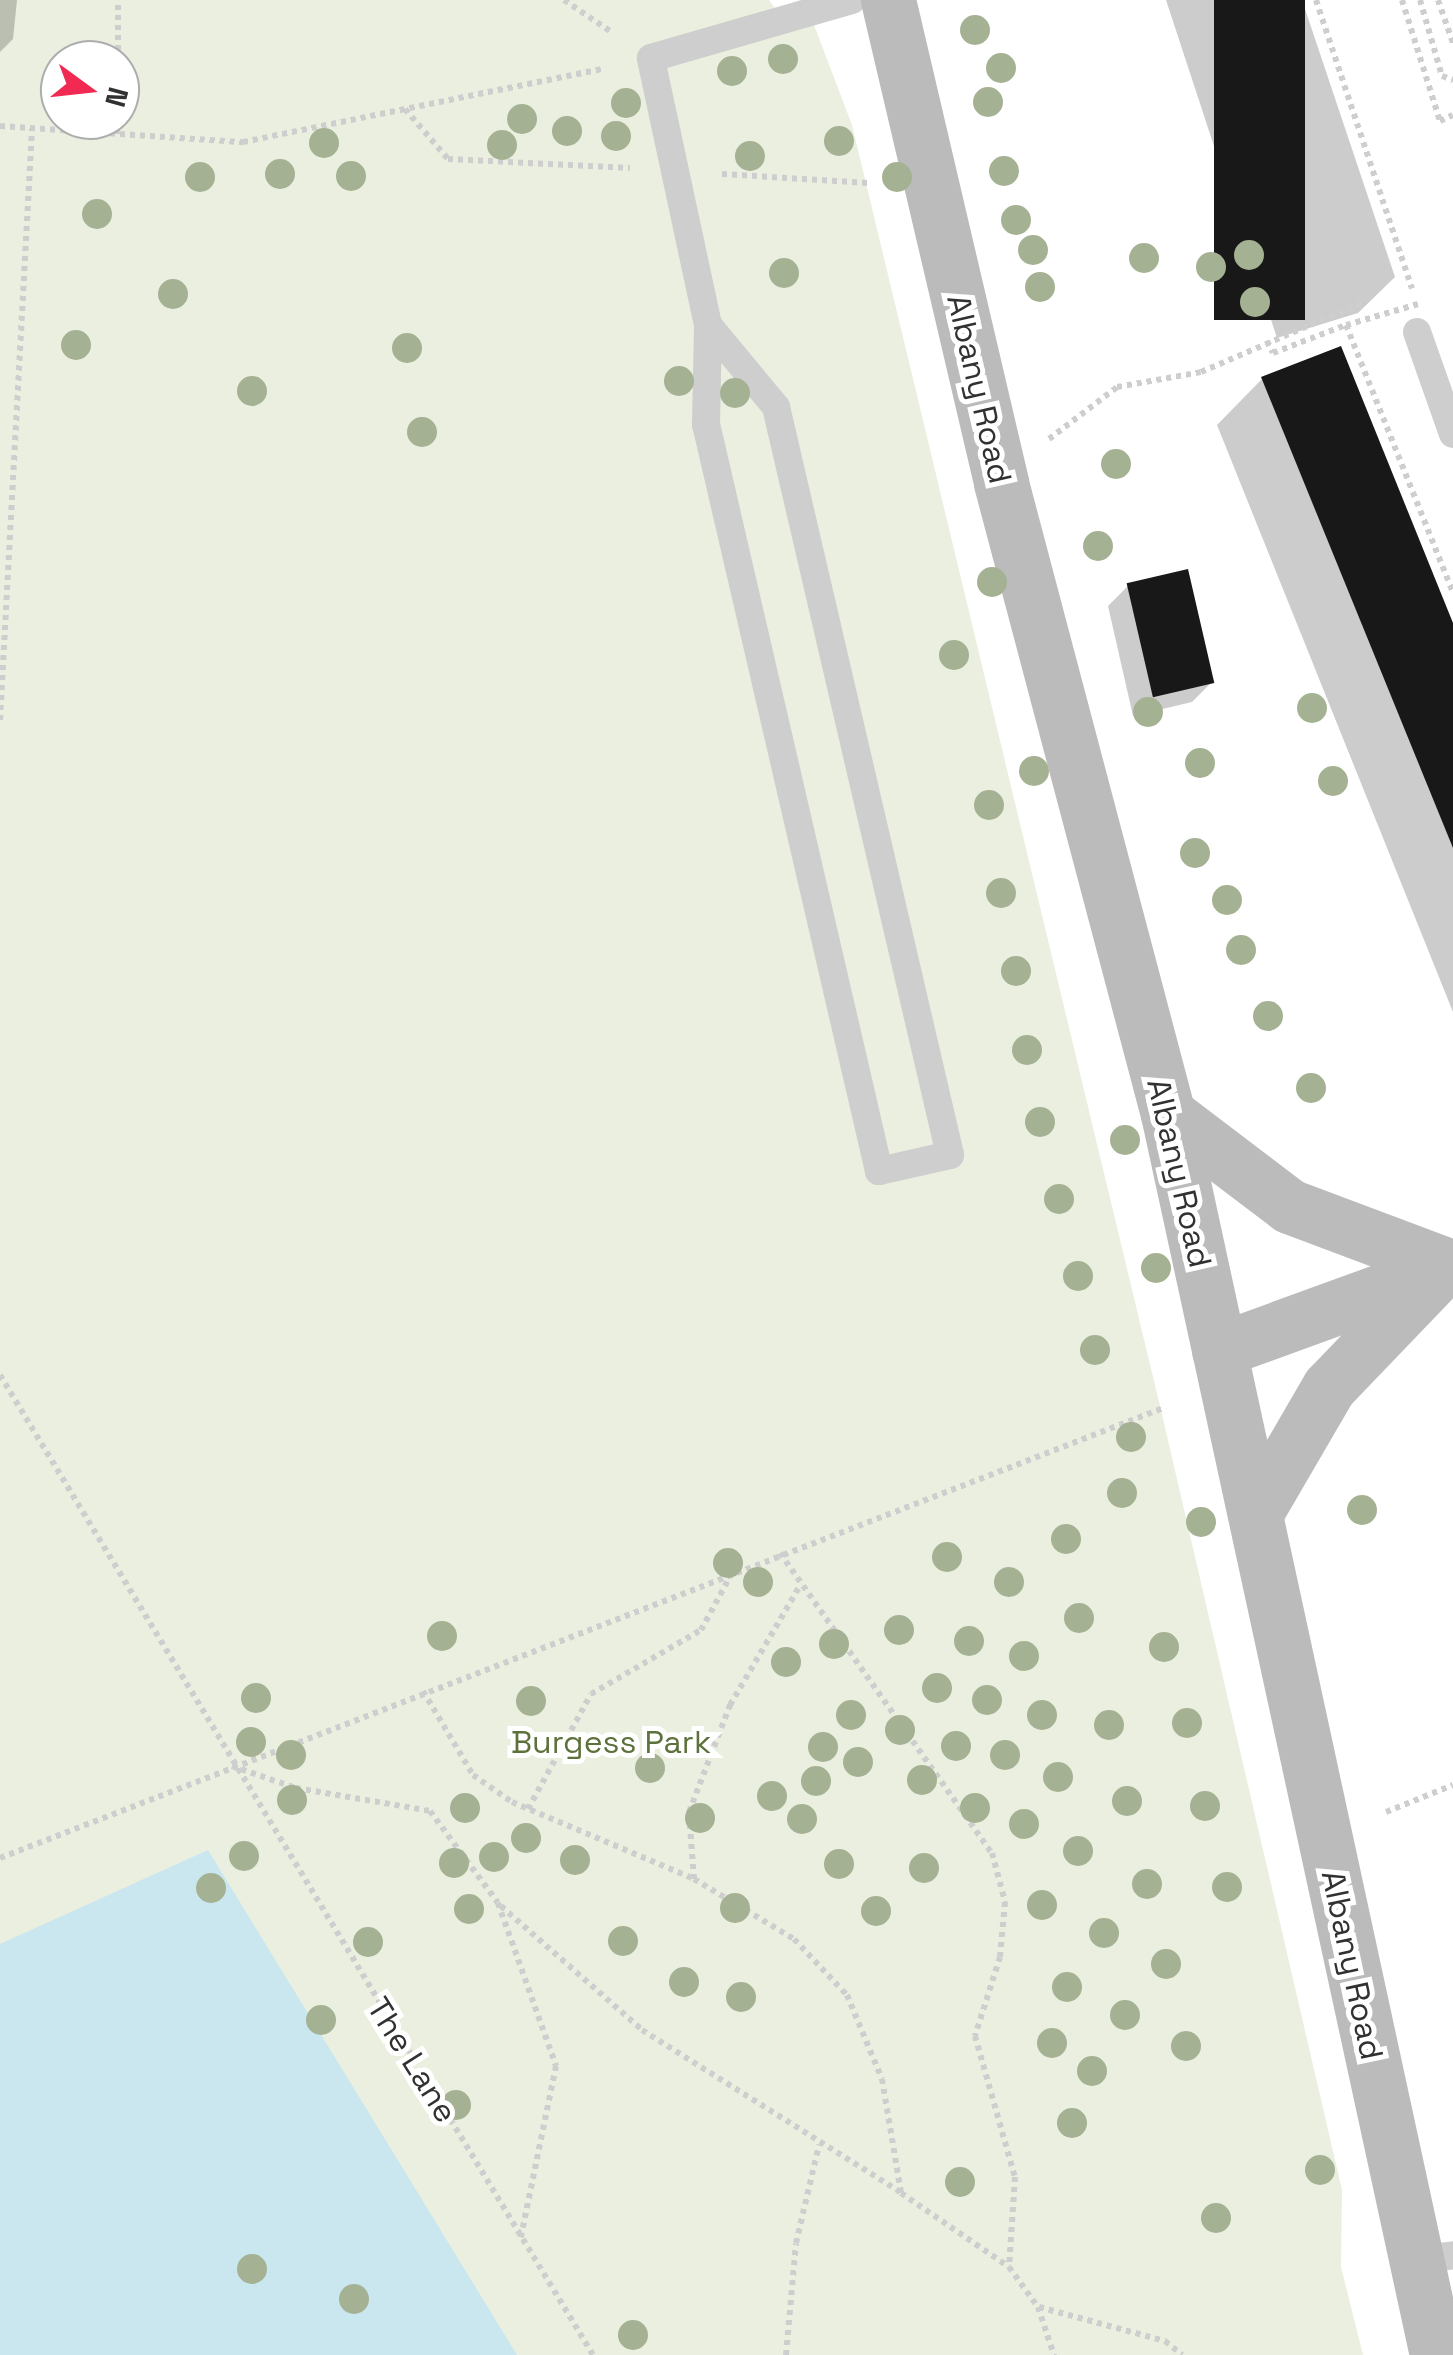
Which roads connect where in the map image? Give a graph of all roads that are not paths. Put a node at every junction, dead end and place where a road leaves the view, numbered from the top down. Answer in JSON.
{"nodes":[{"id":1,"x":852,"y":0,"type":"edge"},
{"id":2,"x":888,"y":0,"type":"edge"},
{"id":3,"x":708,"y":325,"type":"junction"},
{"id":4,"x":1416,"y":332,"type":"dead end"},
{"id":5,"x":1453,"y":434,"type":"edge"},
{"id":6,"x":1168,"y":1114,"type":"junction"},
{"id":7,"x":1448,"y":1266,"type":"edge"},
{"id":8,"x":1218,"y":1350,"type":"junction"},
{"id":9,"x":1255,"y":1514,"type":"junction"},
{"id":10,"x":1434,"y":2257,"type":"edge"},
{"id":11,"x":1437,"y":2355,"type":"edge"}],
"edges":[{"from":1,"to":3,"type":"lane"},
{"from":2,"to":6,"type":"main road","name":"Albany Road"},
{"from":3,"to":3,"type":"lane"},
{"from":4,"to":5,"type":"lane"},
{"from":6,"to":7,"type":"main road"},
{"from":6,"to":8,"type":"main road","name":"Albany Road"},
{"from":7,"to":8,"type":"main road"},
{"from":7,"to":9,"type":"main road"},
{"from":8,"to":9,"type":"main road","name":"Albany Road"},
{"from":9,"to":10,"type":"main road","name":"Albany Road"},
{"from":10,"to":11,"type":"main road","name":"Albany Road"}]}
